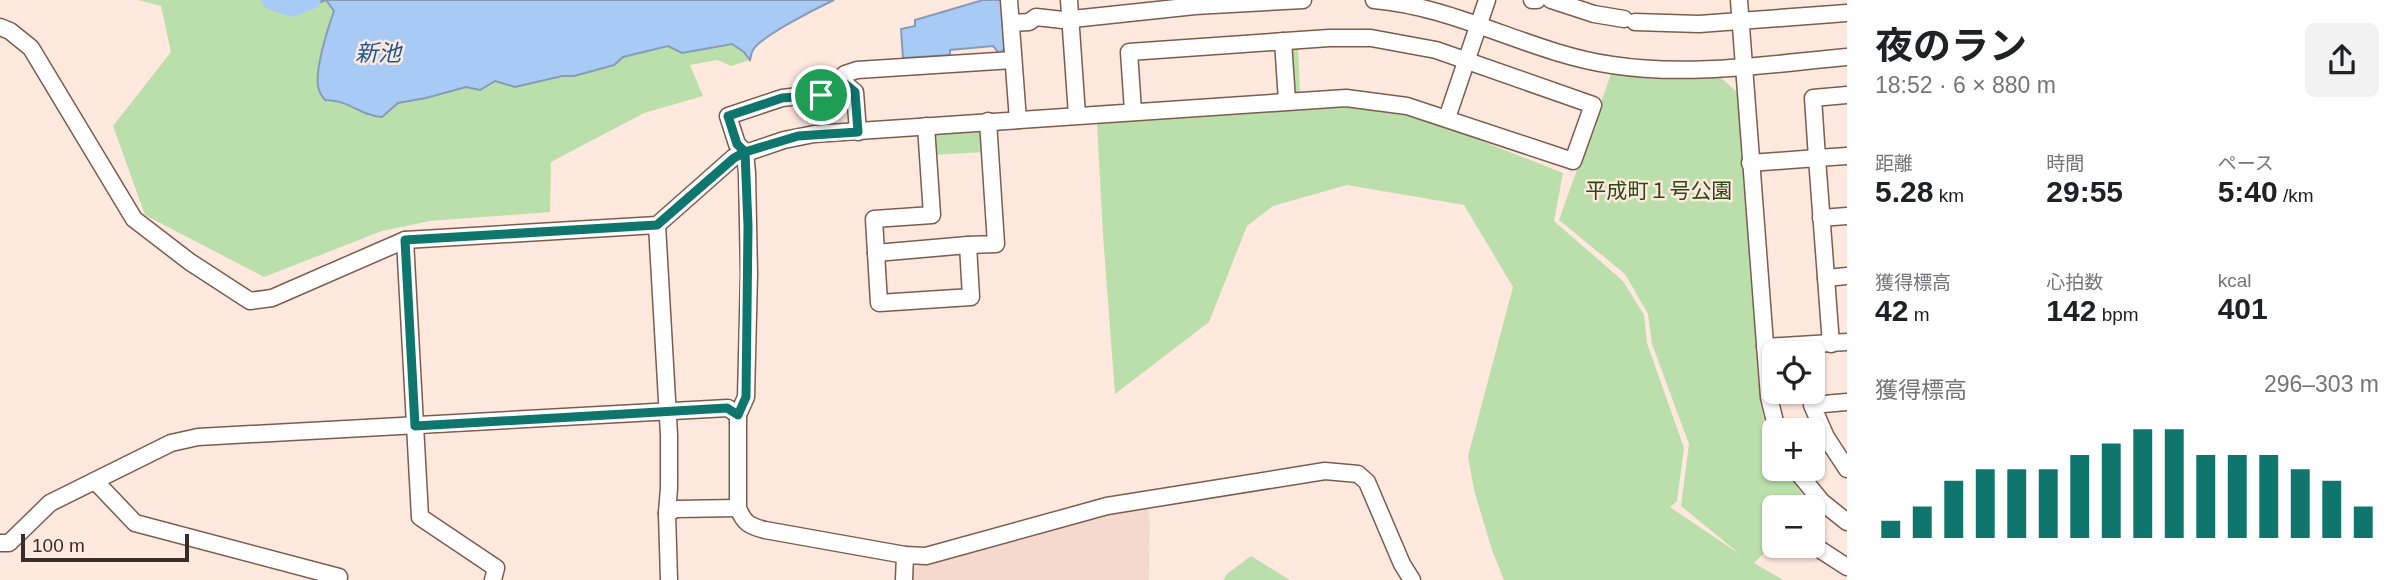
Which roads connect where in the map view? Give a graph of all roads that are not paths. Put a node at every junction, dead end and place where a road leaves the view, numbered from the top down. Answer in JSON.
{"nodes":[{"id":1,"x":1009,"y":0,"type":"edge"},
{"id":2,"x":1069,"y":0,"type":"edge"},
{"id":3,"x":1303,"y":0,"type":"edge"},
{"id":4,"x":1374,"y":0,"type":"edge"},
{"id":5,"x":1487,"y":0,"type":"edge"},
{"id":6,"x":1532,"y":0,"type":"edge"},
{"id":7,"x":1537,"y":0,"type":"edge"},
{"id":8,"x":1551,"y":0,"type":"edge"},
{"id":9,"x":1739,"y":0,"type":"edge"},
{"id":10,"x":1847,"y":13,"type":"edge"},
{"id":11,"x":1070,"y":19,"type":"junction"},
{"id":12,"x":1740,"y":20,"type":"junction"},
{"id":13,"x":1011,"y":23,"type":"junction"},
{"id":14,"x":1479,"y":24,"type":"junction"},
{"id":15,"x":0,"y":27,"type":"edge"},
{"id":16,"x":1283,"y":41,"type":"junction"},
{"id":17,"x":1847,"y":57,"type":"edge"},
{"id":18,"x":1013,"y":60,"type":"junction"},
{"id":19,"x":1466,"y":60,"type":"junction"},
{"id":20,"x":1743,"y":66,"type":"junction"},
{"id":21,"x":839,"y":79,"type":"junction"},
{"id":22,"x":1847,"y":95,"type":"edge"},
{"id":23,"x":1287,"y":101,"type":"junction"},
{"id":24,"x":1133,"y":111,"type":"junction"},
{"id":25,"x":1077,"y":115,"type":"junction"},
{"id":26,"x":1447,"y":118,"type":"junction"},
{"id":27,"x":1018,"y":120,"type":"junction"},
{"id":28,"x":988,"y":121,"type":"junction"},
{"id":29,"x":926,"y":126,"type":"junction"},
{"id":30,"x":858,"y":132,"type":"junction"},
{"id":31,"x":745,"y":152,"type":"junction"},
{"id":32,"x":1847,"y":156,"type":"edge"},
{"id":33,"x":1817,"y":158,"type":"junction"},
{"id":34,"x":1750,"y":163,"type":"junction"},
{"id":35,"x":1847,"y":216,"type":"edge"},
{"id":36,"x":1821,"y":218,"type":"junction"},
{"id":37,"x":657,"y":225,"type":"junction"},
{"id":38,"x":405,"y":240,"type":"junction"},
{"id":39,"x":968,"y":245,"type":"junction"},
{"id":40,"x":876,"y":253,"type":"junction"},
{"id":41,"x":1847,"y":276,"type":"edge"},
{"id":42,"x":1826,"y":278,"type":"junction"},
{"id":43,"x":1765,"y":341,"type":"edge"},
{"id":44,"x":1839,"y":343,"type":"edge"},
{"id":45,"x":1847,"y":402,"type":"edge"},
{"id":46,"x":667,"y":411,"type":"junction"},
{"id":47,"x":738,"y":415,"type":"junction"},
{"id":48,"x":415,"y":426,"type":"junction"},
{"id":49,"x":1847,"y":468,"type":"edge"},
{"id":50,"x":94,"y":481,"type":"junction"},
{"id":51,"x":738,"y":508,"type":"junction"},
{"id":52,"x":1825,"y":511,"type":"edge"},
{"id":53,"x":667,"y":513,"type":"junction"},
{"id":54,"x":1847,"y":522,"type":"edge"},
{"id":55,"x":0,"y":543,"type":"edge"},
{"id":56,"x":1825,"y":553,"type":"edge"},
{"id":57,"x":905,"y":555,"type":"junction"},
{"id":58,"x":1847,"y":567,"type":"edge"},
{"id":59,"x":339,"y":577,"type":"dead end"},
{"id":60,"x":493,"y":580,"type":"edge"},
{"id":61,"x":669,"y":580,"type":"edge"},
{"id":62,"x":904,"y":580,"type":"edge"},
{"id":63,"x":1412,"y":580,"type":"edge"}],
"edges":[{"from":1,"to":13,"type":"street"},
{"from":2,"to":11,"type":"street"},
{"from":3,"to":11,"type":"street"},
{"from":4,"to":14,"type":"street"},
{"from":5,"to":14,"type":"street"},
{"from":6,"to":7,"type":"street"},
{"from":8,"to":12,"type":"street"},
{"from":9,"to":12,"type":"street"},
{"from":10,"to":12,"type":"street"},
{"from":11,"to":13,"type":"street"},
{"from":11,"to":25,"type":"street"},
{"from":12,"to":20,"type":"street"},
{"from":13,"to":18,"type":"street"},
{"from":14,"to":19,"type":"street"},
{"from":14,"to":20,"type":"street"},
{"from":15,"to":38,"type":"street"},
{"from":16,"to":19,"type":"street"},
{"from":16,"to":23,"type":"street"},
{"from":16,"to":24,"type":"street"},
{"from":17,"to":20,"type":"street"},
{"from":18,"to":21,"type":"street"},
{"from":18,"to":27,"type":"street"},
{"from":19,"to":26,"type":"street"},
{"from":19,"to":26,"type":"street"},
{"from":20,"to":34,"type":"street"},
{"from":21,"to":30,"type":"street"},
{"from":21,"to":31,"type":"street"},
{"from":22,"to":33,"type":"street"},
{"from":23,"to":24,"type":"street"},
{"from":23,"to":26,"type":"street"},
{"from":24,"to":25,"type":"street"},
{"from":25,"to":27,"type":"street"},
{"from":27,"to":28,"type":"street"},
{"from":28,"to":29,"type":"street"},
{"from":28,"to":39,"type":"street"},
{"from":29,"to":30,"type":"street"},
{"from":29,"to":40,"type":"street"},
{"from":30,"to":31,"type":"street"},
{"from":31,"to":37,"type":"street"},
{"from":31,"to":47,"type":"street"},
{"from":32,"to":33,"type":"street"},
{"from":33,"to":34,"type":"street"},
{"from":33,"to":36,"type":"street"},
{"from":34,"to":43,"type":"street"},
{"from":35,"to":36,"type":"street"},
{"from":36,"to":42,"type":"street"},
{"from":37,"to":38,"type":"street"},
{"from":37,"to":46,"type":"street"},
{"from":38,"to":48,"type":"street"},
{"from":39,"to":40,"type":"street"},
{"from":39,"to":40,"type":"street"},
{"from":41,"to":42,"type":"street"},
{"from":42,"to":44,"type":"street"},
{"from":45,"to":49,"type":"street"},
{"from":46,"to":47,"type":"street"},
{"from":46,"to":48,"type":"street"},
{"from":46,"to":53,"type":"street"},
{"from":47,"to":51,"type":"street"},
{"from":48,"to":50,"type":"street"},
{"from":48,"to":60,"type":"street"},
{"from":50,"to":55,"type":"street"},
{"from":50,"to":59,"type":"street"},
{"from":51,"to":53,"type":"street"},
{"from":51,"to":57,"type":"street"},
{"from":52,"to":54,"type":"street"},
{"from":53,"to":61,"type":"street"},
{"from":56,"to":58,"type":"street"},
{"from":57,"to":62,"type":"street"},
{"from":57,"to":63,"type":"street"}]}
